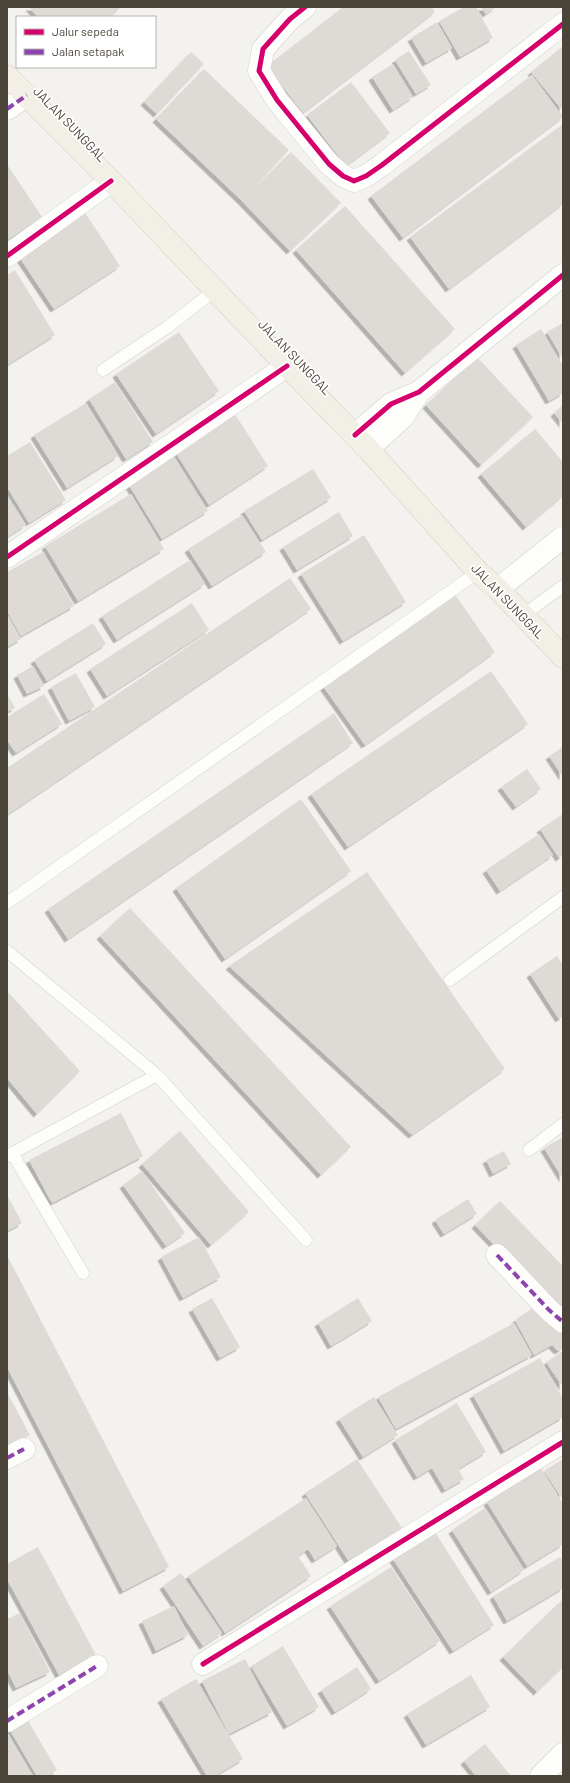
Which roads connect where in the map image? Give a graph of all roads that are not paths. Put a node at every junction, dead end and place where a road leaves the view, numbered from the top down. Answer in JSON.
{"nodes":[{"id":1,"x":305,"y":7,"type":"edge"},
{"id":2,"x":563,"y":24,"type":"edge"},
{"id":3,"x":7,"y":76,"type":"edge"},
{"id":4,"x":27,"y":95,"type":"junction"},
{"id":5,"x":7,"y":109,"type":"edge"},
{"id":6,"x":111,"y":180,"type":"junction"},
{"id":7,"x":7,"y":256,"type":"edge"},
{"id":8,"x":563,"y":276,"type":"edge"},
{"id":9,"x":215,"y":290,"type":"junction"},
{"id":10,"x":287,"y":366,"type":"junction"},
{"id":11,"x":103,"y":370,"type":"dead end"},
{"id":12,"x":362,"y":442,"type":"junction"},
{"id":13,"x":563,"y":537,"type":"edge"},
{"id":14,"x":7,"y":557,"type":"edge"},
{"id":15,"x":478,"y":572,"type":"junction"},
{"id":16,"x":563,"y":586,"type":"edge"},
{"id":17,"x":498,"y":589,"type":"junction"},
{"id":18,"x":522,"y":616,"type":"junction"},
{"id":19,"x":563,"y":657,"type":"edge"},
{"id":20,"x":563,"y":897,"type":"edge"},
{"id":21,"x":7,"y":903,"type":"edge"},
{"id":22,"x":7,"y":951,"type":"edge"},
{"id":23,"x":450,"y":980,"type":"dead end"},
{"id":24,"x":158,"y":1075,"type":"junction"},
{"id":25,"x":563,"y":1124,"type":"edge"},
{"id":26,"x":530,"y":1150,"type":"dead end"},
{"id":27,"x":10,"y":1155,"type":"edge"},
{"id":28,"x":306,"y":1240,"type":"dead end"},
{"id":29,"x":497,"y":1255,"type":"dead end"},
{"id":30,"x":83,"y":1273,"type":"dead end"},
{"id":31,"x":563,"y":1322,"type":"edge"},
{"id":32,"x":563,"y":1442,"type":"edge"},
{"id":33,"x":203,"y":1664,"type":"dead end"},
{"id":34,"x":97,"y":1666,"type":"dead end"},
{"id":35,"x":7,"y":1721,"type":"edge"},
{"id":36,"x":563,"y":1754,"type":"edge"},
{"id":37,"x":541,"y":1776,"type":"edge"}],
"edges":[{"from":1,"to":2,"type":"street"},
{"from":3,"to":4,"type":"main road","name":"JALAN SUNGGAL"},
{"from":4,"to":5,"type":"street"},
{"from":4,"to":6,"type":"main road","name":"JALAN SUNGGAL"},
{"from":6,"to":7,"type":"street"},
{"from":6,"to":9,"type":"main road","name":"JALAN SUNGGAL"},
{"from":8,"to":12,"type":"street"},
{"from":9,"to":10,"type":"main road","name":"JALAN SUNGGAL"},
{"from":9,"to":11,"type":"lane"},
{"from":10,"to":12,"type":"main road","name":"JALAN SUNGGAL"},
{"from":10,"to":14,"type":"street"},
{"from":12,"to":15,"type":"main road","name":"JALAN SUNGGAL"},
{"from":13,"to":17,"type":"street"},
{"from":15,"to":17,"type":"main road","name":"JALAN SUNGGAL"},
{"from":15,"to":21,"type":"lane"},
{"from":16,"to":18,"type":"lane"},
{"from":17,"to":18,"type":"main road","name":"JALAN SUNGGAL"},
{"from":18,"to":19,"type":"main road","name":"JALAN SUNGGAL"},
{"from":20,"to":23,"type":"lane"},
{"from":22,"to":24,"type":"lane"},
{"from":24,"to":27,"type":"lane"},
{"from":24,"to":28,"type":"lane"},
{"from":25,"to":26,"type":"lane"},
{"from":27,"to":30,"type":"lane"},
{"from":29,"to":31,"type":"street"},
{"from":32,"to":33,"type":"street"},
{"from":34,"to":35,"type":"street"},
{"from":36,"to":37,"type":"street"}]}
